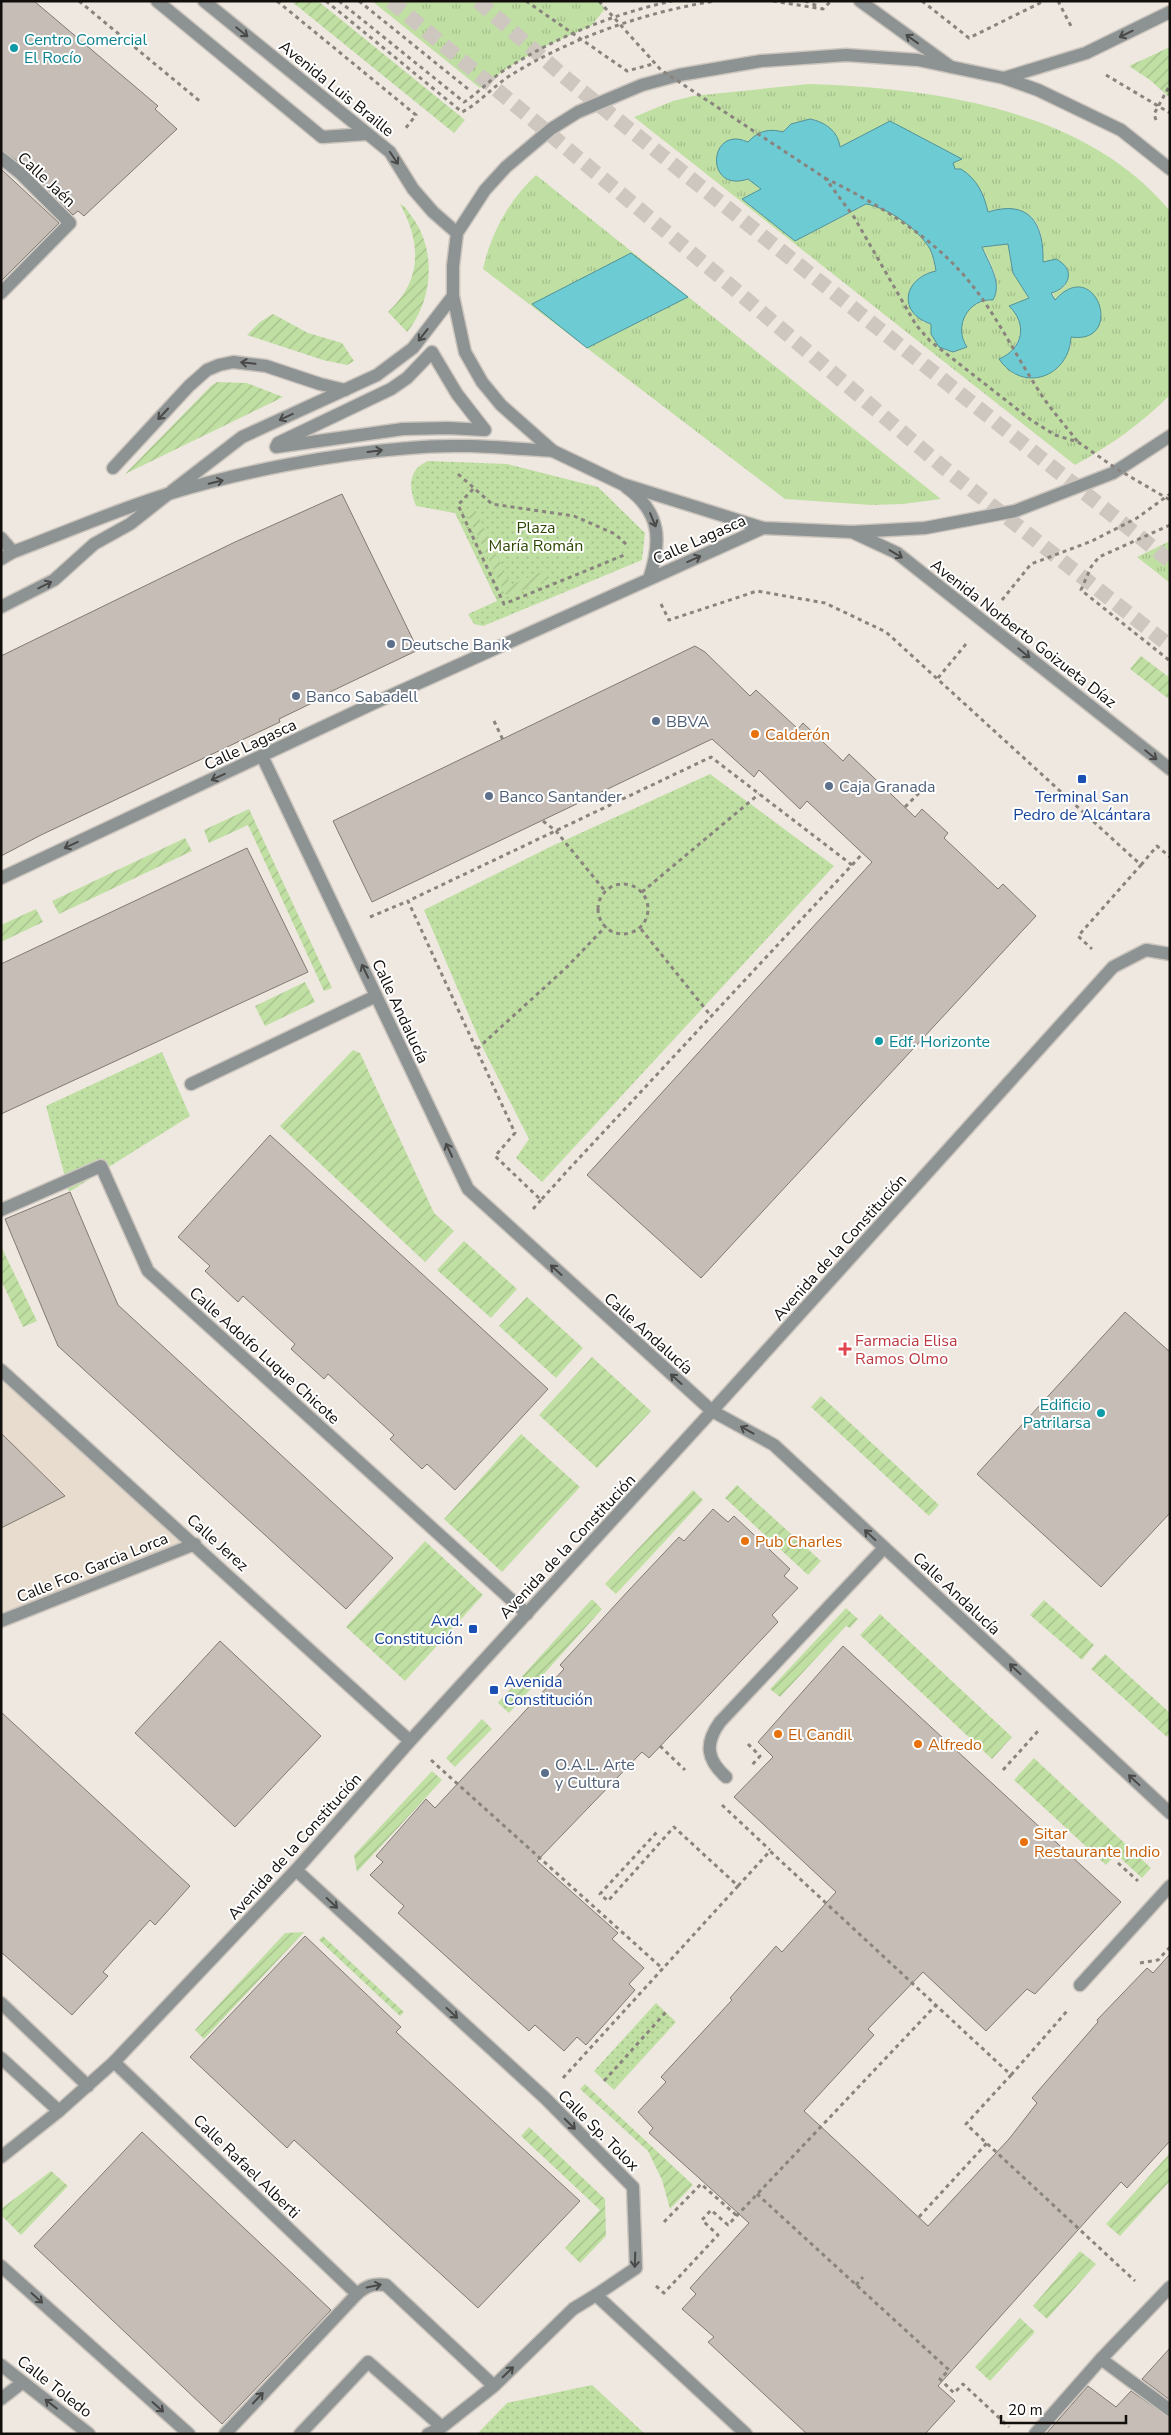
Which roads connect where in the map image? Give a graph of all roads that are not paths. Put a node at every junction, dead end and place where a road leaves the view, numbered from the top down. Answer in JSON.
{"nodes":[{"id":1,"x":157,"y":1,"type":"edge"},
{"id":2,"x":204,"y":1,"type":"edge"},
{"id":3,"x":860,"y":1,"type":"edge"},
{"id":4,"x":1170,"y":12,"type":"edge"},
{"id":5,"x":951,"y":67,"type":"junction"},
{"id":6,"x":1004,"y":78,"type":"junction"},
{"id":7,"x":367,"y":134,"type":"junction"},
{"id":8,"x":1,"y":158,"type":"edge"},
{"id":9,"x":1170,"y":168,"type":"edge"},
{"id":10,"x":457,"y":233,"type":"junction"},
{"id":11,"x":1,"y":293,"type":"edge"},
{"id":12,"x":453,"y":296,"type":"junction"},
{"id":13,"x":345,"y":390,"type":"junction"},
{"id":14,"x":484,"y":426,"type":"joint"},
{"id":15,"x":1170,"y":436,"type":"edge"},
{"id":16,"x":553,"y":451,"type":"junction"},
{"id":17,"x":113,"y":468,"type":"dead end"},
{"id":18,"x":622,"y":484,"type":"junction"},
{"id":19,"x":168,"y":494,"type":"junction"},
{"id":20,"x":763,"y":528,"type":"junction"},
{"id":21,"x":852,"y":532,"type":"junction"},
{"id":22,"x":1,"y":538,"type":"edge"},
{"id":23,"x":7,"y":555,"type":"edge"},
{"id":24,"x":649,"y":579,"type":"junction"},
{"id":25,"x":1,"y":607,"type":"edge"},
{"id":26,"x":262,"y":756,"type":"junction"},
{"id":27,"x":1170,"y":769,"type":"edge"},
{"id":28,"x":1,"y":878,"type":"edge"},
{"id":29,"x":1170,"y":954,"type":"edge"},
{"id":30,"x":376,"y":996,"type":"junction"},
{"id":31,"x":191,"y":1084,"type":"dead end"},
{"id":32,"x":1,"y":1210,"type":"edge"},
{"id":33,"x":1,"y":1370,"type":"edge"},
{"id":34,"x":712,"y":1411,"type":"junction"},
{"id":35,"x":196,"y":1544,"type":"junction"},
{"id":36,"x":884,"y":1548,"type":"junction"},
{"id":37,"x":527,"y":1614,"type":"junction"},
{"id":38,"x":1,"y":1621,"type":"edge"},
{"id":39,"x":410,"y":1741,"type":"junction"},
{"id":40,"x":726,"y":1777,"type":"dead end"},
{"id":41,"x":1170,"y":1813,"type":"edge"},
{"id":42,"x":296,"y":1870,"type":"junction"},
{"id":43,"x":1170,"y":1886,"type":"edge"},
{"id":44,"x":1080,"y":1985,"type":"dead end"},
{"id":45,"x":1,"y":2003,"type":"edge"},
{"id":46,"x":1,"y":2058,"type":"edge"},
{"id":47,"x":114,"y":2062,"type":"junction"},
{"id":48,"x":88,"y":2086,"type":"junction"},
{"id":49,"x":59,"y":2111,"type":"junction"},
{"id":50,"x":1,"y":2157,"type":"edge"},
{"id":51,"x":1,"y":2266,"type":"edge"},
{"id":52,"x":1170,"y":2287,"type":"edge"},
{"id":53,"x":357,"y":2294,"type":"junction"},
{"id":54,"x":596,"y":2296,"type":"junction"},
{"id":55,"x":1102,"y":2359,"type":"junction"},
{"id":56,"x":1,"y":2365,"type":"edge"},
{"id":57,"x":24,"y":2382,"type":"junction"},
{"id":58,"x":494,"y":2386,"type":"junction"},
{"id":59,"x":1,"y":2399,"type":"edge"},
{"id":60,"x":1170,"y":2410,"type":"edge"},
{"id":61,"x":442,"y":2428,"type":"junction"},
{"id":62,"x":89,"y":2434,"type":"edge"},
{"id":63,"x":190,"y":2434,"type":"edge"},
{"id":64,"x":225,"y":2434,"type":"edge"},
{"id":65,"x":300,"y":2434,"type":"edge"},
{"id":66,"x":428,"y":2434,"type":"edge"},
{"id":67,"x":746,"y":2434,"type":"edge"},
{"id":68,"x":1035,"y":2434,"type":"edge"}],
"edges":[{"from":1,"to":7,"type":"street"},
{"from":2,"to":7,"type":"street","name":"Avenida Luis Braille","one_way":true},
{"from":5,"to":3,"type":"street","one_way":true},
{"from":4,"to":6,"type":"street","one_way":true},
{"from":5,"to":6,"type":"street"},
{"from":5,"to":10,"type":"street"},
{"from":6,"to":9,"type":"street"},
{"from":7,"to":10,"type":"street","name":"Avenida Luis Braille","one_way":true},
{"from":8,"to":11,"type":"street","name":"Calle Jaén"},
{"from":10,"to":12,"type":"street"},
{"from":12,"to":13,"type":"street","one_way":true},
{"from":12,"to":16,"type":"street"},
{"from":13,"to":17,"type":"street","one_way":true},
{"from":13,"to":19,"type":"street","one_way":true},
{"from":14,"to":14,"type":"street"},
{"from":15,"to":21,"type":"street"},
{"from":16,"to":18,"type":"street"},
{"from":19,"to":16,"type":"street","one_way":true},
{"from":18,"to":20,"type":"street"},
{"from":18,"to":24,"type":"street","name":"Calle Lagasca","one_way":true},
{"from":19,"to":23,"type":"street"},
{"from":25,"to":19,"type":"street","one_way":true},
{"from":20,"to":21,"type":"street"},
{"from":24,"to":20,"type":"street","name":"Calle Lagasca","one_way":true},
{"from":21,"to":27,"type":"street","name":"Avenida Norberto Goizueta Díaz","one_way":true},
{"from":22,"to":23,"type":"street"},
{"from":24,"to":26,"type":"street","name":"Calle Lagasca"},
{"from":26,"to":28,"type":"street","name":"Calle Lagasca","one_way":true},
{"from":30,"to":26,"type":"street","name":"Calle Andalucía","one_way":true},
{"from":29,"to":34,"type":"street","name":"Avenida de la Constitución"},
{"from":30,"to":31,"type":"street"},
{"from":34,"to":30,"type":"street","name":"Calle Andalucía","one_way":true},
{"from":32,"to":37,"type":"street","name":"Calle Adolfo Luque Chicote"},
{"from":33,"to":35,"type":"street","name":"Calle Jerez"},
{"from":36,"to":34,"type":"street","name":"Calle Andalucía","one_way":true},
{"from":34,"to":37,"type":"street","name":"Avenida de la Constitución"},
{"from":35,"to":38,"type":"street","name":"Calle Fco. Garcia Lorca"},
{"from":35,"to":39,"type":"street","name":"Calle Jerez"},
{"from":36,"to":40,"type":"street"},
{"from":41,"to":36,"type":"street","name":"Calle Andalucía","one_way":true},
{"from":37,"to":39,"type":"street","name":"Avenida de la Constitución"},
{"from":39,"to":42,"type":"street","name":"Avenida de la Constitución"},
{"from":42,"to":47,"type":"street","name":"Avenida de la Constitución"},
{"from":42,"to":54,"type":"street","name":"Calle Sp. Tolox","one_way":true},
{"from":43,"to":44,"type":"street"},
{"from":45,"to":48,"type":"street"},
{"from":46,"to":49,"type":"street"},
{"from":47,"to":48,"type":"street","name":"Avenida de la Constitución"},
{"from":47,"to":53,"type":"street","name":"Calle Rafael Alberti"},
{"from":48,"to":49,"type":"street","name":"Avenida de la Constitución"},
{"from":49,"to":50,"type":"street","name":"Avenida de la Constitución"},
{"from":51,"to":63,"type":"street","one_way":true},
{"from":52,"to":55,"type":"street"},
{"from":53,"to":58,"type":"street","one_way":true},
{"from":64,"to":53,"type":"street","one_way":true},
{"from":58,"to":54,"type":"street","one_way":true},
{"from":54,"to":67,"type":"street"},
{"from":55,"to":60,"type":"street"},
{"from":55,"to":68,"type":"street"},
{"from":56,"to":57,"type":"street","name":"Calle Toledo"},
{"from":57,"to":59,"type":"street"},
{"from":62,"to":57,"type":"street","name":"Calle Toledo","one_way":true},
{"from":58,"to":61,"type":"street"},
{"from":61,"to":65,"type":"street"},
{"from":61,"to":66,"type":"street"}]}
